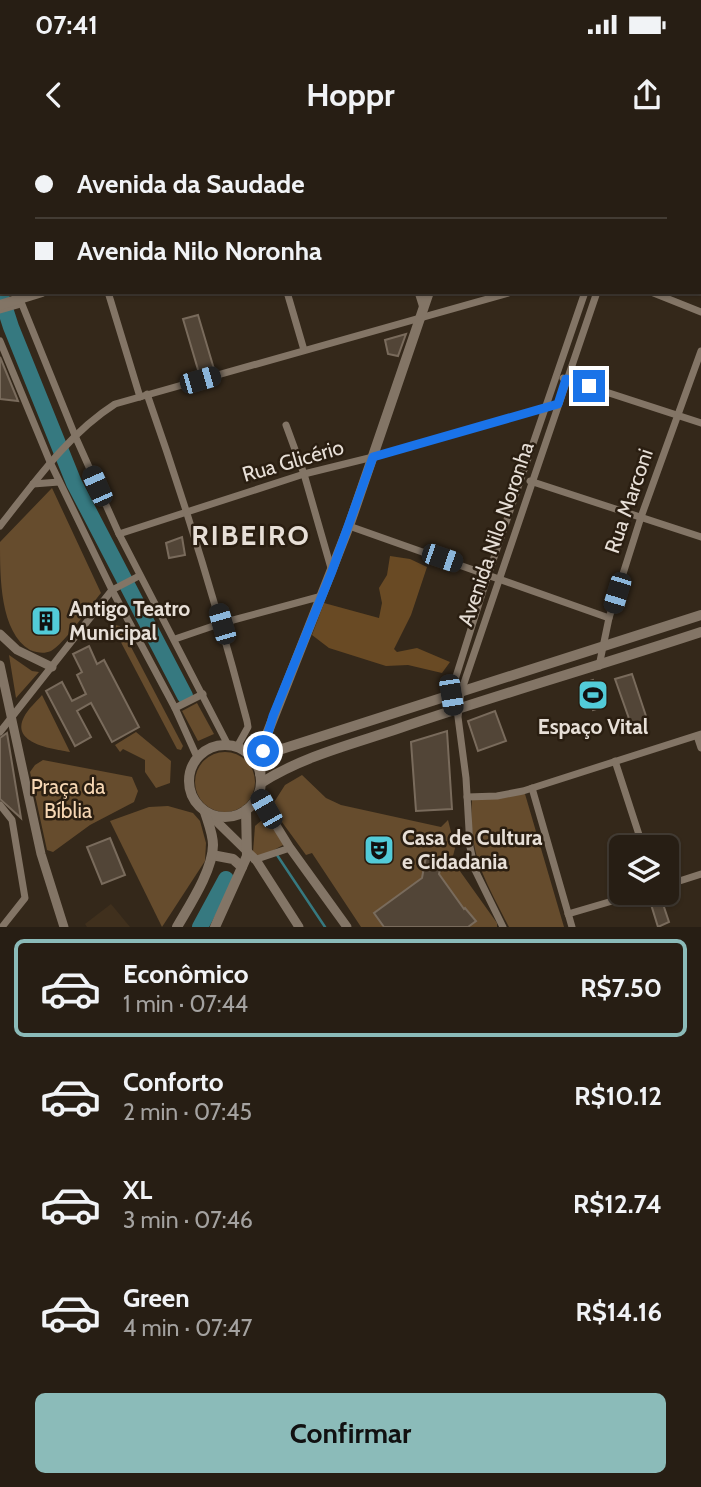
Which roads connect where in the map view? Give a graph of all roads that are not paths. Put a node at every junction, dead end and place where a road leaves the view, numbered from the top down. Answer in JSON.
{"nodes":[{"id":1,"x":36,"y":294,"type":"edge"},
{"id":2,"x":109,"y":294,"type":"edge"},
{"id":3,"x":288,"y":294,"type":"edge"},
{"id":4,"x":418,"y":294,"type":"edge"},
{"id":5,"x":428,"y":294,"type":"edge"},
{"id":6,"x":503,"y":294,"type":"edge"},
{"id":7,"x":584,"y":294,"type":"edge"},
{"id":8,"x":596,"y":294,"type":"edge"},
{"id":9,"x":656,"y":294,"type":"edge"},
{"id":10,"x":17,"y":300,"type":"edge"},
{"id":11,"x":0,"y":308,"type":"edge"},
{"id":12,"x":701,"y":312,"type":"edge"},
{"id":13,"x":421,"y":313,"type":"junction"},
{"id":14,"x":0,"y":341,"type":"edge"},
{"id":15,"x":304,"y":350,"type":"junction"},
{"id":16,"x":701,"y":351,"type":"edge"},
{"id":17,"x":556,"y":374,"type":"junction"},
{"id":18,"x":566,"y":379,"type":"junction"},
{"id":19,"x":144,"y":396,"type":"junction"},
{"id":20,"x":558,"y":404,"type":"junction"},
{"id":21,"x":545,"y":406,"type":"junction"},
{"id":22,"x":678,"y":414,"type":"junction"},
{"id":23,"x":701,"y":423,"type":"edge"},
{"id":24,"x":286,"y":425,"type":"dead end"},
{"id":25,"x":73,"y":440,"type":"junction"},
{"id":26,"x":373,"y":457,"type":"junction"},
{"id":27,"x":53,"y":461,"type":"junction"},
{"id":28,"x":304,"y":474,"type":"junction"},
{"id":29,"x":522,"y":480,"type":"junction"},
{"id":30,"x":60,"y":482,"type":"junction"},
{"id":31,"x":532,"y":482,"type":"junction"},
{"id":32,"x":33,"y":484,"type":"junction"},
{"id":33,"x":188,"y":511,"type":"junction"},
{"id":34,"x":641,"y":517,"type":"junction"},
{"id":35,"x":0,"y":526,"type":"edge"},
{"id":36,"x":349,"y":526,"type":"junction"},
{"id":37,"x":119,"y":534,"type":"junction"},
{"id":38,"x":701,"y":537,"type":"edge"},
{"id":39,"x":332,"y":571,"type":"junction"},
{"id":40,"x":488,"y":575,"type":"junction"},
{"id":41,"x":136,"y":577,"type":"junction"},
{"id":42,"x":498,"y":578,"type":"junction"},
{"id":43,"x":115,"y":588,"type":"junction"},
{"id":44,"x":322,"y":596,"type":"junction"},
{"id":45,"x":701,"y":615,"type":"edge"},
{"id":46,"x":610,"y":618,"type":"junction"},
{"id":47,"x":222,"y":624,"type":"junction"},
{"id":48,"x":701,"y":632,"type":"edge"},
{"id":49,"x":0,"y":634,"type":"edge"},
{"id":50,"x":175,"y":639,"type":"junction"},
{"id":51,"x":601,"y":647,"type":"junction"},
{"id":52,"x":0,"y":665,"type":"edge"},
{"id":53,"x":599,"y":666,"type":"junction"},
{"id":54,"x":52,"y":667,"type":"junction"},
{"id":55,"x":203,"y":694,"type":"junction"},
{"id":56,"x":456,"y":694,"type":"junction"},
{"id":57,"x":175,"y":708,"type":"junction"},
{"id":58,"x":457,"y":711,"type":"junction"},
{"id":59,"x":12,"y":717,"type":"junction"},
{"id":60,"x":0,"y":732,"type":"edge"},
{"id":61,"x":699,"y":735,"type":"edge"},
{"id":62,"x":237,"y":748,"type":"junction"},
{"id":63,"x":701,"y":748,"type":"edge"},
{"id":64,"x":263,"y":751,"type":"junction"},
{"id":65,"x":197,"y":757,"type":"junction"},
{"id":66,"x":615,"y":761,"type":"junction"},
{"id":67,"x":261,"y":779,"type":"junction"},
{"id":68,"x":532,"y":788,"type":"junction"},
{"id":69,"x":258,"y":796,"type":"junction"},
{"id":70,"x":467,"y":797,"type":"junction"},
{"id":71,"x":0,"y":805,"type":"edge"},
{"id":72,"x":246,"y":810,"type":"junction"},
{"id":73,"x":207,"y":813,"type":"junction"},
{"id":74,"x":639,"y":835,"type":"edge"},
{"id":75,"x":290,"y":848,"type":"junction"},
{"id":76,"x":212,"y":855,"type":"junction"},
{"id":77,"x":248,"y":860,"type":"junction"},
{"id":78,"x":701,"y":874,"type":"edge"},
{"id":79,"x":679,"y":881,"type":"edge"},
{"id":80,"x":609,"y":902,"type":"edge"},
{"id":81,"x":568,"y":914,"type":"junction"},
{"id":82,"x":502,"y":926,"type":"edge"},
{"id":83,"x":2,"y":927,"type":"edge"},
{"id":84,"x":64,"y":927,"type":"edge"},
{"id":85,"x":177,"y":927,"type":"edge"},
{"id":86,"x":215,"y":927,"type":"edge"},
{"id":87,"x":299,"y":927,"type":"edge"},
{"id":88,"x":347,"y":927,"type":"edge"},
{"id":89,"x":572,"y":927,"type":"edge"}],
"edges":[{"from":1,"to":10,"type":"main road"},
{"from":2,"to":19,"type":"street"},
{"from":3,"to":15,"type":"street"},
{"from":4,"to":13,"type":"street"},
{"from":5,"to":13,"type":"main road"},
{"from":6,"to":13,"type":"street"},
{"from":7,"to":17,"type":"street","name":"Avenida Nilo Noronha"},
{"from":8,"to":18,"type":"street","name":"Avenida Nilo Noronha"},
{"from":9,"to":12,"type":"street"},
{"from":10,"to":11,"type":"main road"},
{"from":10,"to":25,"type":"street"},
{"from":13,"to":15,"type":"street"},
{"from":13,"to":26,"type":"main road"},
{"from":14,"to":27,"type":"street"},
{"from":15,"to":19,"type":"street"},
{"from":16,"to":22,"type":"street","name":"Rua Marconi"},
{"from":17,"to":18,"type":"street"},
{"from":17,"to":21,"type":"street","name":"Avenida Nilo Noronha"},
{"from":18,"to":20,"type":"street","name":"Avenida Nilo Noronha"},
{"from":18,"to":22,"type":"street"},
{"from":19,"to":25,"type":"street"},
{"from":19,"to":33,"type":"street"},
{"from":20,"to":21,"type":"street","name":"Rua Glicério"},
{"from":20,"to":31,"type":"street","name":"Avenida Nilo Noronha"},
{"from":21,"to":26,"type":"street","name":"Rua Glicério"},
{"from":21,"to":29,"type":"street","name":"Avenida Nilo Noronha"},
{"from":22,"to":23,"type":"street"},
{"from":22,"to":34,"type":"street","name":"Rua Marconi"},
{"from":24,"to":28,"type":"street"},
{"from":25,"to":27,"type":"street"},
{"from":25,"to":37,"type":"street"},
{"from":26,"to":28,"type":"street","name":"Rua Glicério"},
{"from":26,"to":36,"type":"main road"},
{"from":27,"to":30,"type":"street"},
{"from":27,"to":32,"type":"street"},
{"from":28,"to":33,"type":"street","name":"Rua Glicério"},
{"from":28,"to":39,"type":"street"},
{"from":29,"to":31,"type":"street"},
{"from":29,"to":40,"type":"street","name":"Avenida Nilo Noronha"},
{"from":30,"to":32,"type":"street"},
{"from":30,"to":43,"type":"street"},
{"from":31,"to":34,"type":"street"},
{"from":31,"to":42,"type":"street","name":"Avenida Nilo Noronha"},
{"from":32,"to":35,"type":"street"},
{"from":33,"to":37,"type":"street","name":"Rua Glicério"},
{"from":33,"to":47,"type":"street"},
{"from":34,"to":38,"type":"street"},
{"from":34,"to":46,"type":"street","name":"Rua Marconi"},
{"from":36,"to":39,"type":"main road"},
{"from":36,"to":40,"type":"street"},
{"from":37,"to":41,"type":"street"},
{"from":39,"to":44,"type":"main road"},
{"from":40,"to":42,"type":"street"},
{"from":40,"to":56,"type":"street","name":"Avenida Nilo Noronha"},
{"from":41,"to":43,"type":"street"},
{"from":41,"to":50,"type":"street"},
{"from":42,"to":46,"type":"street"},
{"from":42,"to":56,"type":"street","name":"Avenida Nilo Noronha"},
{"from":43,"to":54,"type":"street"},
{"from":43,"to":57,"type":"street"},
{"from":44,"to":47,"type":"street"},
{"from":44,"to":64,"type":"main road"},
{"from":45,"to":51,"type":"main road"},
{"from":46,"to":51,"type":"street","name":"Rua Marconi"},
{"from":47,"to":50,"type":"street"},
{"from":47,"to":62,"type":"street"},
{"from":48,"to":53,"type":"main road"},
{"from":49,"to":54,"type":"street"},
{"from":50,"to":55,"type":"street"},
{"from":51,"to":53,"type":"street","name":"Rua Marconi"},
{"from":51,"to":56,"type":"main road"},
{"from":52,"to":59,"type":"street"},
{"from":53,"to":58,"type":"main road"},
{"from":54,"to":59,"type":"street"},
{"from":55,"to":57,"type":"street"},
{"from":55,"to":62,"type":"street"},
{"from":56,"to":58,"type":"street","name":"Avenida Nilo Noronha"},
{"from":56,"to":64,"type":"main road"},
{"from":57,"to":65,"type":"street"},
{"from":58,"to":67,"type":"main road"},
{"from":58,"to":70,"type":"street","name":"Avenida Nilo Noronha"},
{"from":59,"to":60,"type":"street"},
{"from":59,"to":84,"type":"street"},
{"from":61,"to":63,"type":"street"},
{"from":61,"to":66,"type":"street"},
{"from":62,"to":64,"type":"main road"},
{"from":62,"to":65,"type":"main road"},
{"from":62,"to":67,"type":"main road"},
{"from":64,"to":67,"type":"main road"},
{"from":65,"to":73,"type":"main road"},
{"from":66,"to":68,"type":"street"},
{"from":66,"to":74,"type":"street"},
{"from":67,"to":69,"type":"main road"},
{"from":68,"to":70,"type":"street"},
{"from":68,"to":81,"type":"street"},
{"from":69,"to":72,"type":"main road"},
{"from":69,"to":75,"type":"street"},
{"from":70,"to":82,"type":"street","name":"Avenida Nilo Noronha"},
{"from":71,"to":83,"type":"street"},
{"from":72,"to":73,"type":"main road"},
{"from":72,"to":77,"type":"main road"},
{"from":73,"to":76,"type":"main road"},
{"from":73,"to":77,"type":"street"},
{"from":75,"to":77,"type":"street"},
{"from":75,"to":88,"type":"street"},
{"from":76,"to":77,"type":"main road"},
{"from":76,"to":85,"type":"main road"},
{"from":77,"to":86,"type":"main road"},
{"from":77,"to":87,"type":"street"},
{"from":78,"to":79,"type":"street"},
{"from":80,"to":81,"type":"street"},
{"from":81,"to":89,"type":"street"}]}
